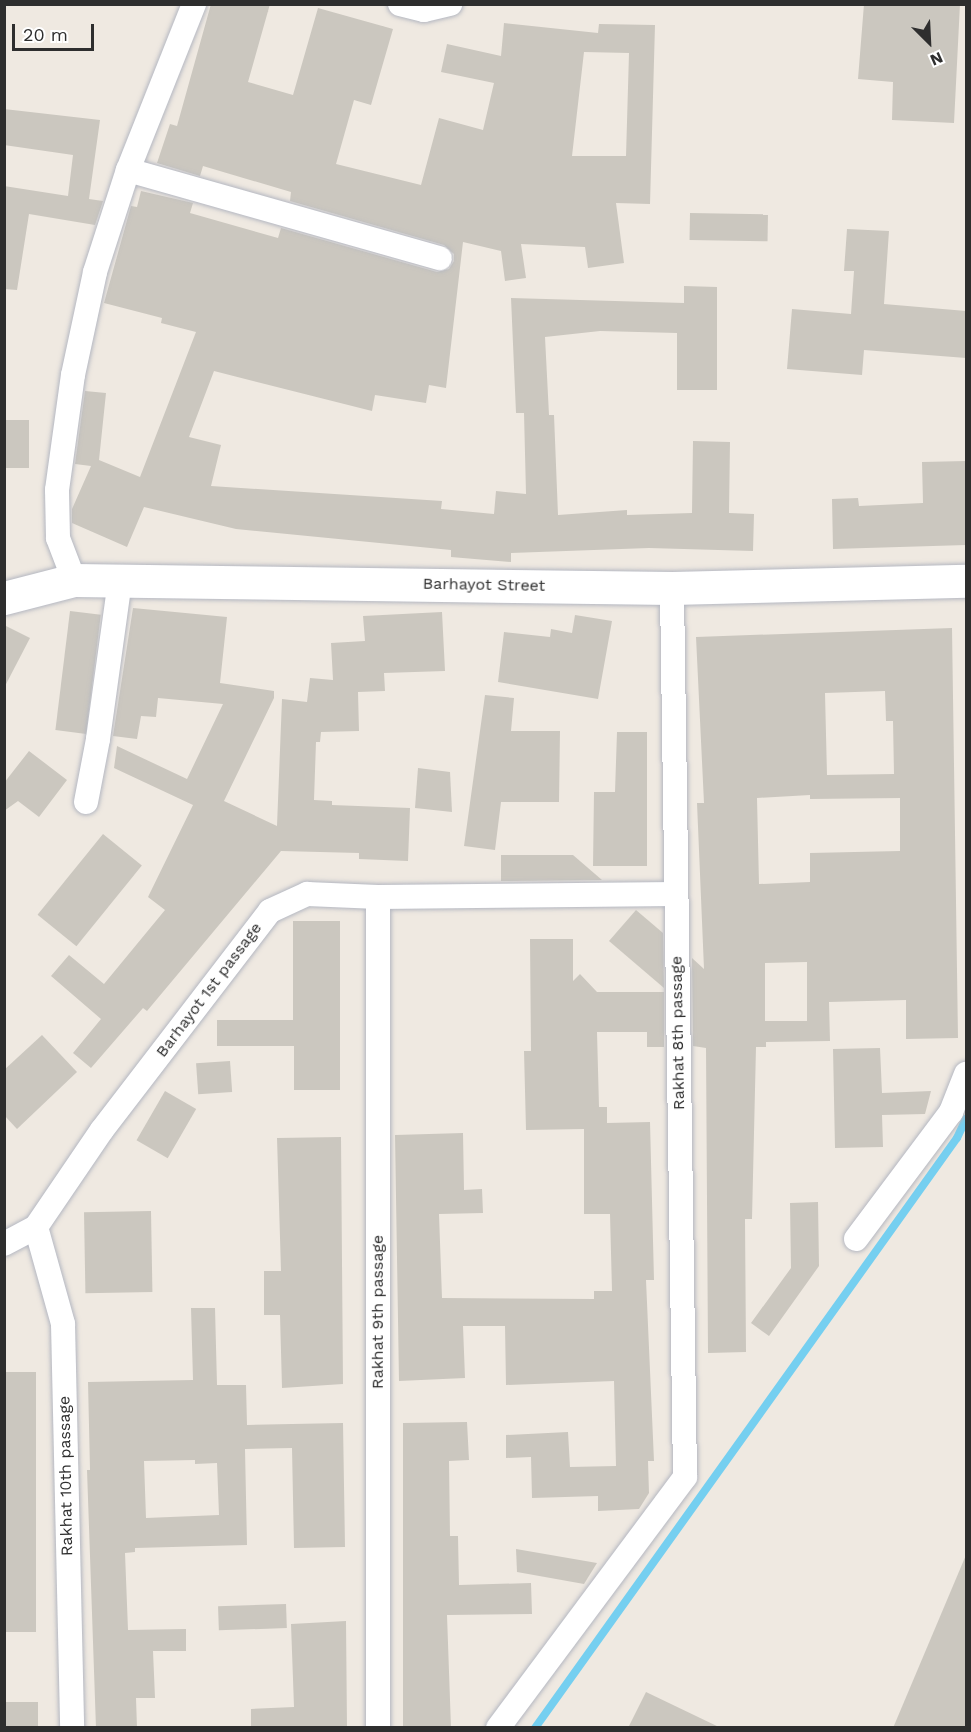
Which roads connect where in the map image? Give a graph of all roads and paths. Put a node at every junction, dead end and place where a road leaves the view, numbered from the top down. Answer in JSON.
{"nodes":[{"id":1,"x":194,"y":4,"type":"edge"},
{"id":2,"x":400,"y":4,"type":"edge"},
{"id":3,"x":450,"y":4,"type":"edge"},
{"id":4,"x":128,"y":170,"type":"junction"},
{"id":5,"x":440,"y":258,"type":"dead end"},
{"id":6,"x":74,"y":580,"type":"junction"},
{"id":7,"x":120,"y":580,"type":"junction"},
{"id":8,"x":966,"y":581,"type":"edge"},
{"id":9,"x":672,"y":588,"type":"junction"},
{"id":10,"x":4,"y":598,"type":"edge"},
{"id":11,"x":86,"y":802,"type":"dead end"},
{"id":12,"x":676,"y":894,"type":"junction"},
{"id":13,"x":378,"y":897,"type":"junction"},
{"id":14,"x":966,"y":1074,"type":"edge"},
{"id":15,"x":36,"y":1227,"type":"junction"},
{"id":16,"x":856,"y":1239,"type":"dead end"},
{"id":17,"x":4,"y":1244,"type":"edge"},
{"id":18,"x":72,"y":1728,"type":"edge"},
{"id":19,"x":378,"y":1728,"type":"edge"},
{"id":20,"x":498,"y":1728,"type":"edge"}],
"edges":[{"from":1,"to":4,"type":"street"},
{"from":2,"to":3,"type":"street"},
{"from":4,"to":5,"type":"street"},
{"from":4,"to":6,"type":"street"},
{"from":6,"to":7,"type":"street","name":"Barhayot Street"},
{"from":6,"to":10,"type":"street","name":"Barhayot Street"},
{"from":7,"to":9,"type":"street","name":"Barhayot Street"},
{"from":7,"to":11,"type":"street"},
{"from":8,"to":9,"type":"street","name":"Barhayot Street"},
{"from":9,"to":12,"type":"street","name":"Rakhat 8th passage"},
{"from":12,"to":13,"type":"street","name":"Barhayot 1st passage"},
{"from":12,"to":20,"type":"street","name":"Rakhat 8th passage"},
{"from":13,"to":15,"type":"street","name":"Barhayot 1st passage"},
{"from":13,"to":19,"type":"street","name":"Rakhat 9th passage"},
{"from":14,"to":16,"type":"street"},
{"from":15,"to":17,"type":"street","name":"Barhayot 1st passage"},
{"from":15,"to":18,"type":"street","name":"Rakhat 10th passage"}]}
